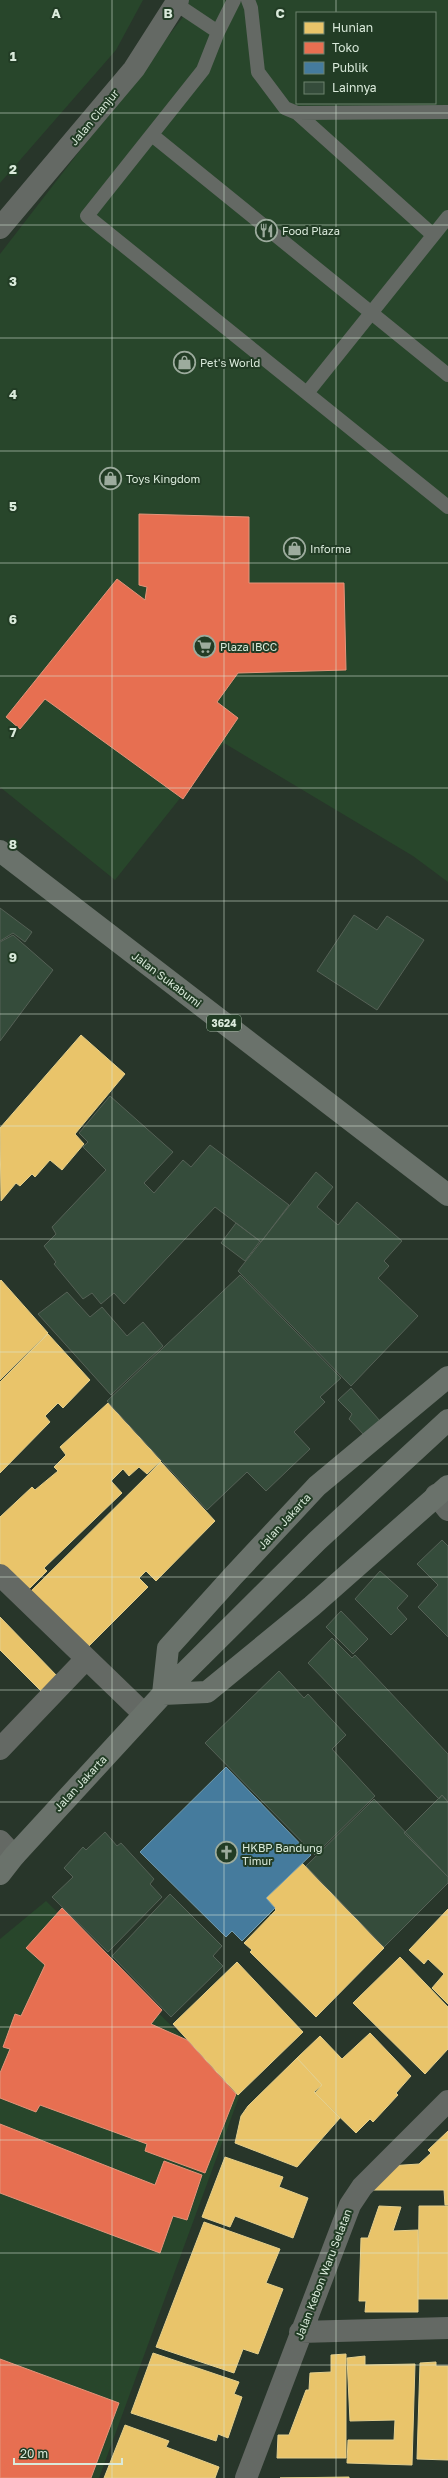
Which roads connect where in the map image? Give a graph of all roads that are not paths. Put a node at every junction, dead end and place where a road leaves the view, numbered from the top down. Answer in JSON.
{"nodes":[{"id":1,"x":234,"y":0,"type":"edge"},
{"id":2,"x":248,"y":0,"type":"edge"},
{"id":3,"x":177,"y":2,"type":"edge"},
{"id":4,"x":218,"y":32,"type":"junction"},
{"id":5,"x":448,"y":112,"type":"edge"},
{"id":6,"x":297,"y":113,"type":"junction"},
{"id":7,"x":152,"y":135,"type":"junction"},
{"id":8,"x":448,"y":217,"type":"edge"},
{"id":9,"x":0,"y":228,"type":"edge"},
{"id":10,"x":433,"y":235,"type":"junction"},
{"id":11,"x":371,"y":313,"type":"junction"},
{"id":12,"x":448,"y":375,"type":"edge"},
{"id":13,"x":307,"y":393,"type":"junction"},
{"id":14,"x":448,"y":507,"type":"edge"},
{"id":15,"x":0,"y":851,"type":"edge"},
{"id":16,"x":448,"y":1195,"type":"edge"},
{"id":17,"x":448,"y":1377,"type":"edge"},
{"id":18,"x":448,"y":1420,"type":"edge"},
{"id":19,"x":444,"y":1497,"type":"edge"},
{"id":20,"x":0,"y":1575,"type":"edge"},
{"id":21,"x":86,"y":1659,"type":"junction"},
{"id":22,"x":163,"y":1694,"type":"junction"},
{"id":23,"x":144,"y":1714,"type":"junction"},
{"id":24,"x":0,"y":1749,"type":"edge"},
{"id":25,"x":7,"y":1848,"type":"edge"},
{"id":26,"x":0,"y":1874,"type":"edge"},
{"id":27,"x":448,"y":2102,"type":"edge"},
{"id":28,"x":448,"y":2328,"type":"edge"},
{"id":29,"x":300,"y":2332,"type":"junction"},
{"id":30,"x":246,"y":2478,"type":"edge"}],
"edges":[{"from":1,"to":4,"type":"lane"},
{"from":2,"to":6,"type":"lane"},
{"from":3,"to":4,"type":"lane"},
{"from":3,"to":9,"type":"street","name":"Jalan Cianjur"},
{"from":4,"to":7,"type":"lane"},
{"from":5,"to":6,"type":"lane"},
{"from":6,"to":10,"type":"lane"},
{"from":7,"to":11,"type":"lane"},
{"from":7,"to":13,"type":"lane"},
{"from":8,"to":10,"type":"lane"},
{"from":10,"to":11,"type":"lane"},
{"from":11,"to":12,"type":"lane"},
{"from":11,"to":13,"type":"lane"},
{"from":13,"to":14,"type":"lane"},
{"from":15,"to":16,"type":"main road","name":"Jalan Sukabumi","number":"3624"},
{"from":17,"to":22,"type":"main road","name":"Jalan Jakarta"},
{"from":18,"to":22,"type":"main road","name":"Jalan Jakarta"},
{"from":19,"to":22,"type":"main road"},
{"from":20,"to":21,"type":"street"},
{"from":21,"to":23,"type":"street"},
{"from":21,"to":24,"type":"street"},
{"from":22,"to":23,"type":"main road","name":"Jalan Jakarta"},
{"from":23,"to":25,"type":"main road","name":"Jalan Jakarta"},
{"from":25,"to":26,"type":"main road","name":"Jalan Jakarta"},
{"from":27,"to":29,"type":"street","name":"Jalan Kebon Waru Selatan"},
{"from":28,"to":29,"type":"street"},
{"from":29,"to":30,"type":"street","name":"Jalan Kebon Waru Selatan"}]}
